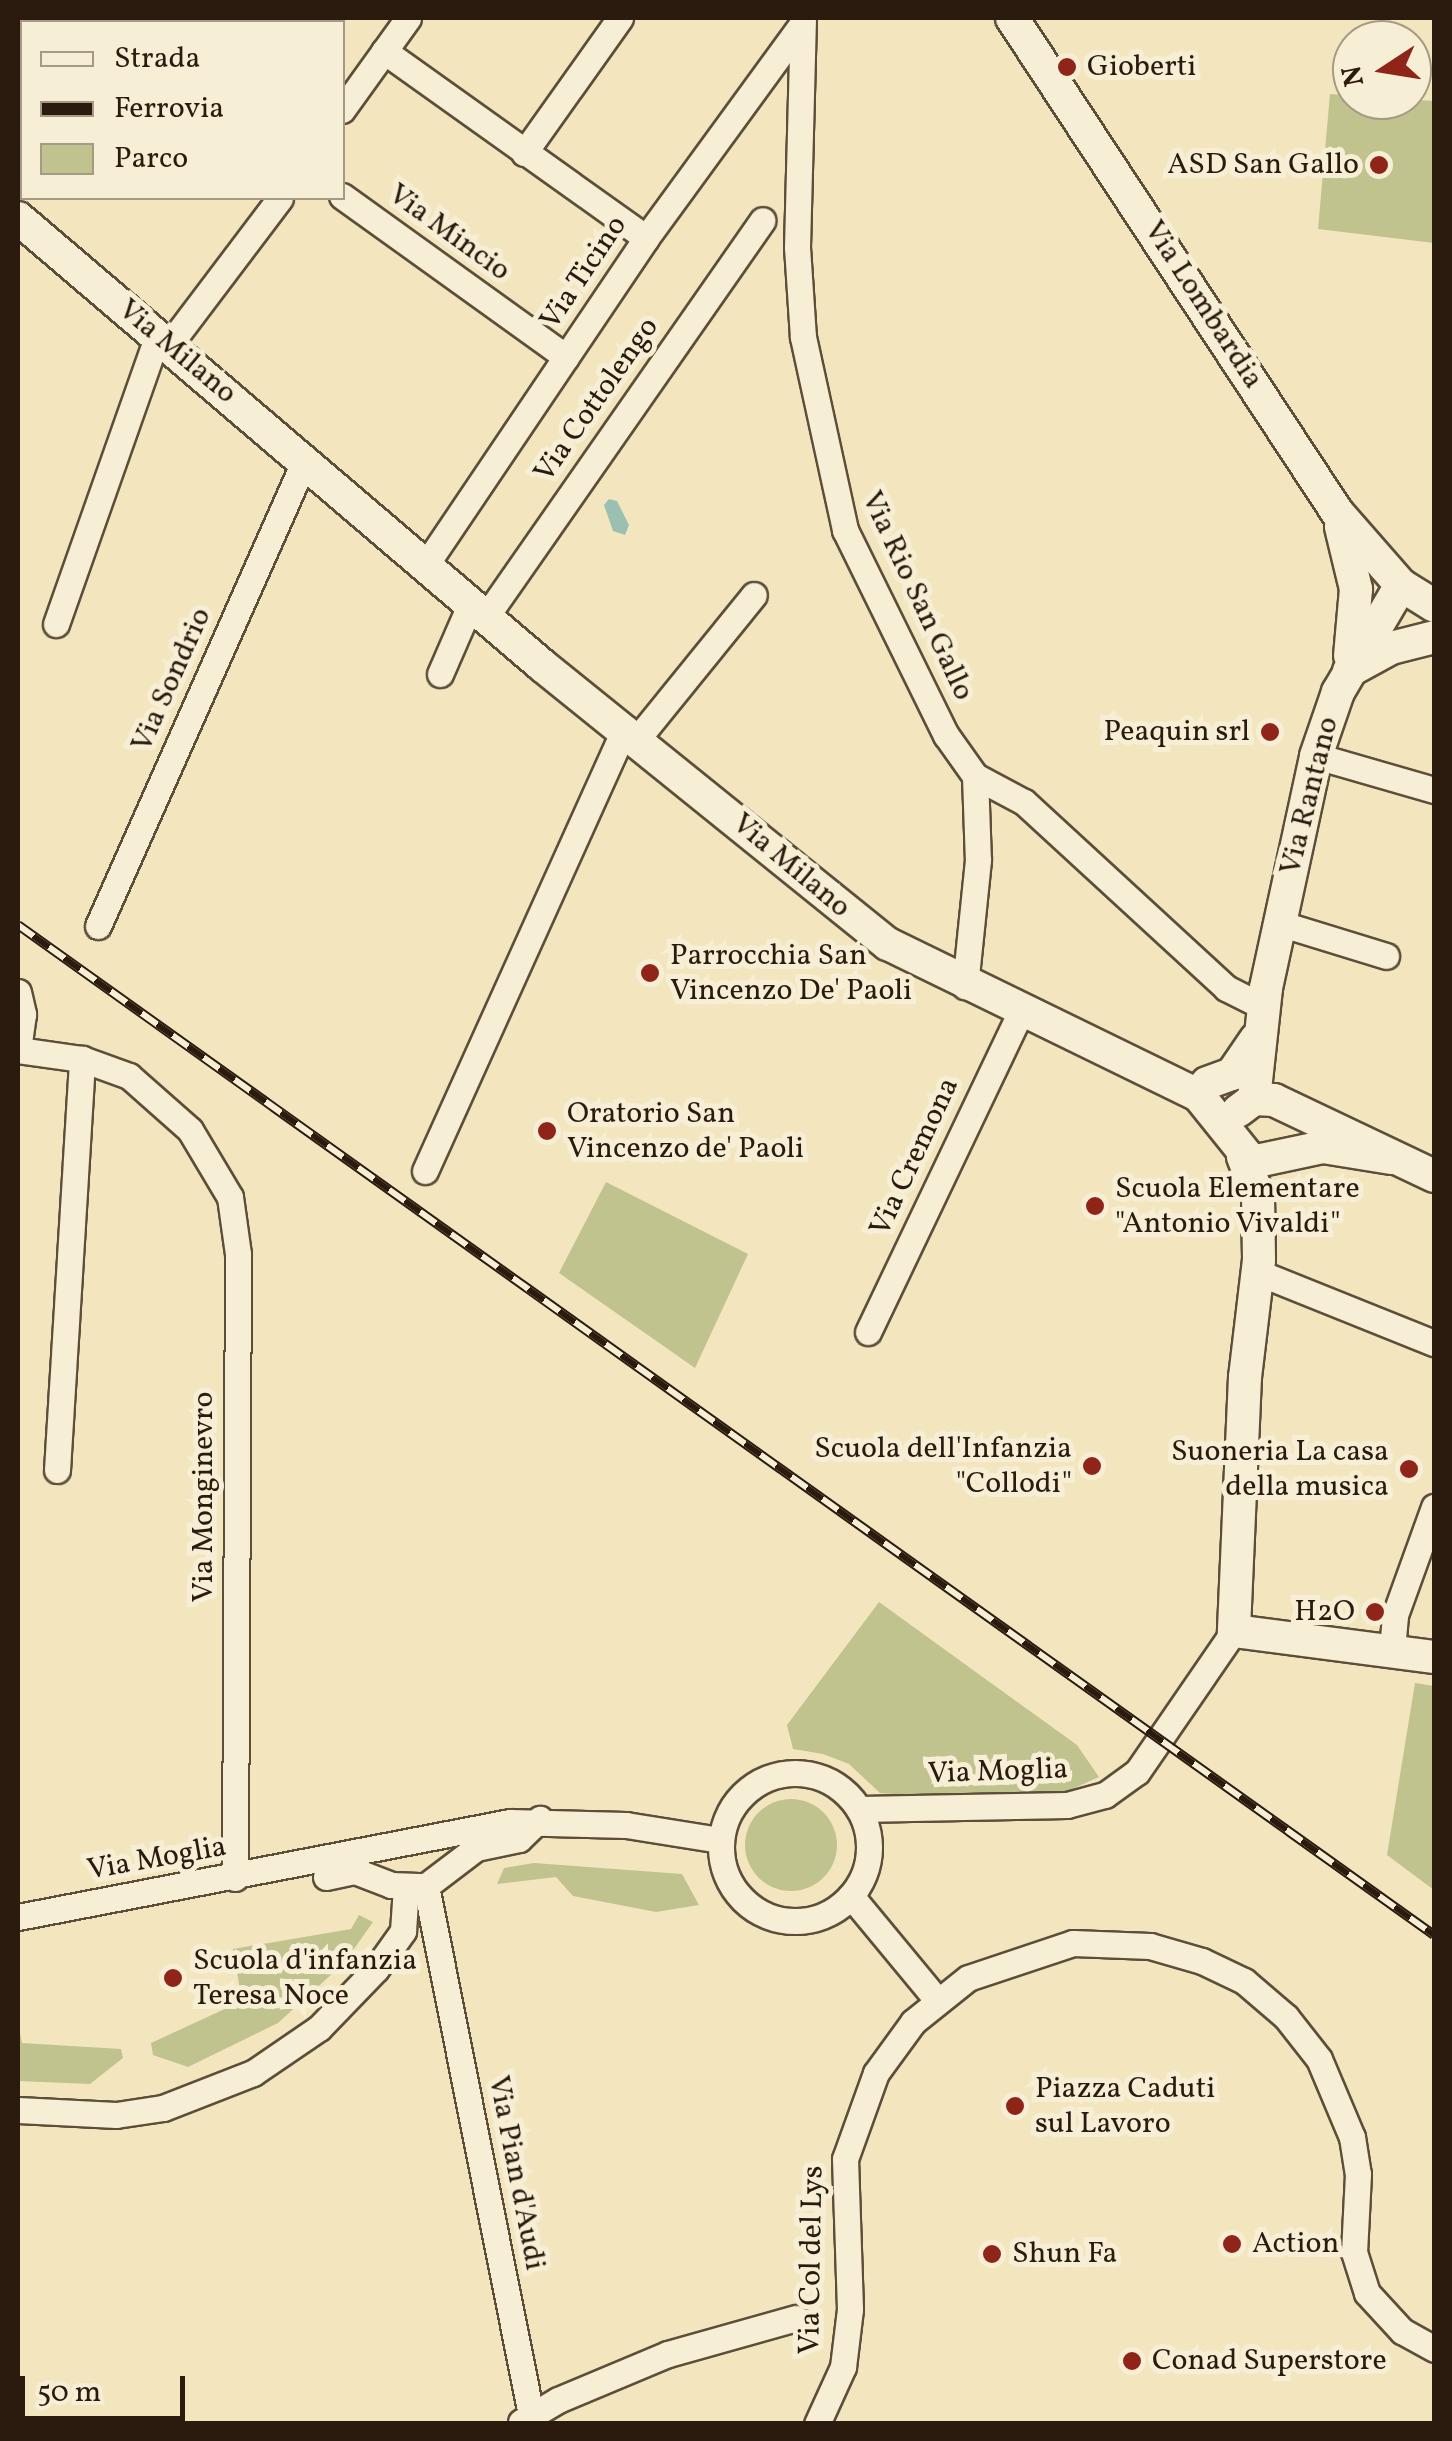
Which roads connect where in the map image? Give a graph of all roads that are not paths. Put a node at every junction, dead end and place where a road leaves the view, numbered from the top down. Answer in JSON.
{"nodes":[{"id":1,"x":408,"y":18,"type":"edge"},
{"id":2,"x":620,"y":18,"type":"edge"},
{"id":3,"x":1012,"y":18,"type":"edge"},
{"id":4,"x":802,"y":21,"type":"edge"},
{"id":5,"x":384,"y":52,"type":"junction"},
{"id":6,"x":345,"y":106,"type":"edge"},
{"id":7,"x":524,"y":153,"type":"junction"},
{"id":8,"x":345,"y":198,"type":"edge"},
{"id":9,"x":278,"y":200,"type":"edge"},
{"id":10,"x":18,"y":218,"type":"edge"},
{"id":11,"x":763,"y":220,"type":"dead end"},
{"id":12,"x":646,"y":238,"type":"junction"},
{"id":13,"x":163,"y":340,"type":"junction"},
{"id":14,"x":566,"y":357,"type":"junction"},
{"id":15,"x":305,"y":460,"type":"junction"},
{"id":16,"x":1338,"y":512,"type":"junction"},
{"id":17,"x":426,"y":563,"type":"junction"},
{"id":18,"x":1401,"y":585,"type":"junction"},
{"id":19,"x":754,"y":595,"type":"dead end"},
{"id":20,"x":1434,"y":606,"type":"edge"},
{"id":21,"x":478,"y":612,"type":"junction"},
{"id":22,"x":56,"y":624,"type":"dead end"},
{"id":23,"x":1434,"y":637,"type":"edge"},
{"id":24,"x":1349,"y":671,"type":"junction"},
{"id":25,"x":440,"y":674,"type":"dead end"},
{"id":26,"x":632,"y":733,"type":"junction"},
{"id":27,"x":1316,"y":756,"type":"junction"},
{"id":28,"x":975,"y":776,"type":"junction"},
{"id":29,"x":1434,"y":790,"type":"edge"},
{"id":30,"x":1279,"y":923,"type":"junction"},
{"id":31,"x":98,"y":926,"type":"dead end"},
{"id":32,"x":1386,"y":956,"type":"dead end"},
{"id":33,"x":965,"y":986,"type":"junction"},
{"id":34,"x":18,"y":992,"type":"edge"},
{"id":35,"x":1021,"y":1010,"type":"junction"},
{"id":36,"x":1264,"y":1014,"type":"junction"},
{"id":37,"x":18,"y":1050,"type":"edge"},
{"id":38,"x":82,"y":1059,"type":"junction"},
{"id":39,"x":1134,"y":1060,"type":"junction"},
{"id":40,"x":1207,"y":1083,"type":"junction"},
{"id":41,"x":1268,"y":1104,"type":"junction"},
{"id":42,"x":1237,"y":1146,"type":"junction"},
{"id":43,"x":1284,"y":1157,"type":"junction"},
{"id":44,"x":1391,"y":1158,"type":"junction"},
{"id":45,"x":1432,"y":1165,"type":"edge"},
{"id":46,"x":425,"y":1171,"type":"dead end"},
{"id":47,"x":1258,"y":1266,"type":"junction"},
{"id":48,"x":868,"y":1332,"type":"dead end"},
{"id":49,"x":1434,"y":1344,"type":"edge"},
{"id":50,"x":58,"y":1470,"type":"dead end"},
{"id":51,"x":1434,"y":1507,"type":"edge"},
{"id":52,"x":1234,"y":1631,"type":"junction"},
{"id":53,"x":1392,"y":1650,"type":"junction"},
{"id":54,"x":1434,"y":1657,"type":"edge"},
{"id":55,"x":860,"y":1809,"type":"junction"},
{"id":56,"x":540,"y":1819,"type":"junction"},
{"id":57,"x":720,"y":1840,"type":"junction"},
{"id":58,"x":272,"y":1871,"type":"junction"},
{"id":59,"x":235,"y":1878,"type":"junction"},
{"id":60,"x":416,"y":1886,"type":"junction"},
{"id":61,"x":851,"y":1896,"type":"junction"},
{"id":62,"x":53,"y":1910,"type":"junction"},
{"id":63,"x":18,"y":1916,"type":"edge"},
{"id":64,"x":18,"y":1926,"type":"edge"},
{"id":65,"x":437,"y":1944,"type":"junction"},
{"id":66,"x":392,"y":1950,"type":"junction"},
{"id":67,"x":937,"y":2000,"type":"junction"},
{"id":68,"x":18,"y":2110,"type":"edge"},
{"id":69,"x":796,"y":2318,"type":"dead end"},
{"id":70,"x":1434,"y":2349,"type":"edge"},
{"id":71,"x":526,"y":2419,"type":"edge"},
{"id":72,"x":817,"y":2424,"type":"edge"}],
"edges":[{"from":1,"to":5,"type":"street"},
{"from":2,"to":7,"type":"street"},
{"from":3,"to":16,"type":"street","name":"Via Lombardia"},
{"from":4,"to":12,"type":"street","name":"Via Ticino"},
{"from":4,"to":28,"type":"street","name":"Via Rio San Gallo"},
{"from":5,"to":6,"type":"street"},
{"from":5,"to":7,"type":"street"},
{"from":7,"to":12,"type":"street"},
{"from":8,"to":14,"type":"street","name":"Via Mincio"},
{"from":9,"to":13,"type":"street"},
{"from":10,"to":13,"type":"street","name":"Via Milano"},
{"from":11,"to":21,"type":"street","name":"Via Cottolengo"},
{"from":12,"to":14,"type":"street","name":"Via Ticino"},
{"from":13,"to":15,"type":"street","name":"Via Milano"},
{"from":13,"to":22,"type":"street"},
{"from":14,"to":17,"type":"street","name":"Via Ticino"},
{"from":15,"to":17,"type":"street","name":"Via Milano"},
{"from":15,"to":31,"type":"street","name":"Via Sondrio"},
{"from":16,"to":18,"type":"street","name":"Via Lombardia"},
{"from":16,"to":24,"type":"street","name":"Via Rantano"},
{"from":17,"to":21,"type":"street","name":"Via Milano"},
{"from":18,"to":20,"type":"street","name":"Via Lombardia"},
{"from":18,"to":24,"type":"street","name":"Via Rantano"},
{"from":19,"to":26,"type":"street"},
{"from":21,"to":25,"type":"street"},
{"from":21,"to":26,"type":"street","name":"Via Milano"},
{"from":23,"to":24,"type":"street"},
{"from":24,"to":27,"type":"street","name":"Via Rantano"},
{"from":26,"to":33,"type":"street","name":"Via Milano"},
{"from":26,"to":46,"type":"street"},
{"from":27,"to":29,"type":"street"},
{"from":27,"to":30,"type":"street","name":"Via Rantano"},
{"from":28,"to":33,"type":"street"},
{"from":28,"to":36,"type":"street","name":"Via Rio San Gallo"},
{"from":30,"to":32,"type":"street"},
{"from":30,"to":36,"type":"street","name":"Via Rantano"},
{"from":33,"to":35,"type":"street","name":"Via Milano"},
{"from":34,"to":37,"type":"street"},
{"from":35,"to":39,"type":"street","name":"Via Milano"},
{"from":35,"to":48,"type":"street","name":"Via Cremona"},
{"from":36,"to":40,"type":"street"},
{"from":36,"to":41,"type":"street","name":"Via Rantano"},
{"from":37,"to":38,"type":"street","name":"Via Monginevro"},
{"from":38,"to":50,"type":"street"},
{"from":38,"to":59,"type":"street","name":"Via Monginevro"},
{"from":39,"to":40,"type":"street","name":"Via Milano"},
{"from":39,"to":42,"type":"street","name":"Via Milano"},
{"from":40,"to":41,"type":"street","name":"Via Milano"},
{"from":41,"to":42,"type":"street"},
{"from":41,"to":43,"type":"street"},
{"from":41,"to":44,"type":"street","name":"Via Milano"},
{"from":42,"to":43,"type":"street","name":"Via Milano"},
{"from":42,"to":47,"type":"street"},
{"from":43,"to":44,"type":"street","name":"Via Milano"},
{"from":43,"to":47,"type":"street"},
{"from":44,"to":45,"type":"street","name":"Via Milano"},
{"from":47,"to":49,"type":"street"},
{"from":47,"to":52,"type":"street"},
{"from":51,"to":53,"type":"street"},
{"from":52,"to":53,"type":"street"},
{"from":52,"to":55,"type":"street","name":"Via Moglia"},
{"from":53,"to":54,"type":"street"},
{"from":55,"to":57,"type":"street"},
{"from":55,"to":61,"type":"street"},
{"from":56,"to":57,"type":"street","name":"Via Moglia"},
{"from":56,"to":58,"type":"street","name":"Via Moglia"},
{"from":56,"to":60,"type":"street"},
{"from":57,"to":61,"type":"street"},
{"from":58,"to":59,"type":"street","name":"Via Moglia"},
{"from":58,"to":60,"type":"street","name":"Via Moglia"},
{"from":59,"to":62,"type":"street","name":"Via Moglia"},
{"from":60,"to":65,"type":"street","name":"Via Pian d'Audi"},
{"from":60,"to":66,"type":"street"},
{"from":61,"to":67,"type":"street"},
{"from":62,"to":63,"type":"street","name":"Via Moglia"},
{"from":62,"to":64,"type":"street","name":"Via Moglia"},
{"from":65,"to":66,"type":"street"},
{"from":65,"to":71,"type":"street","name":"Via Pian d'Audi"},
{"from":66,"to":68,"type":"street"},
{"from":67,"to":70,"type":"street","name":"Via Col del Lys"},
{"from":67,"to":72,"type":"street","name":"Via Col del Lys"},
{"from":69,"to":71,"type":"street"}]}
